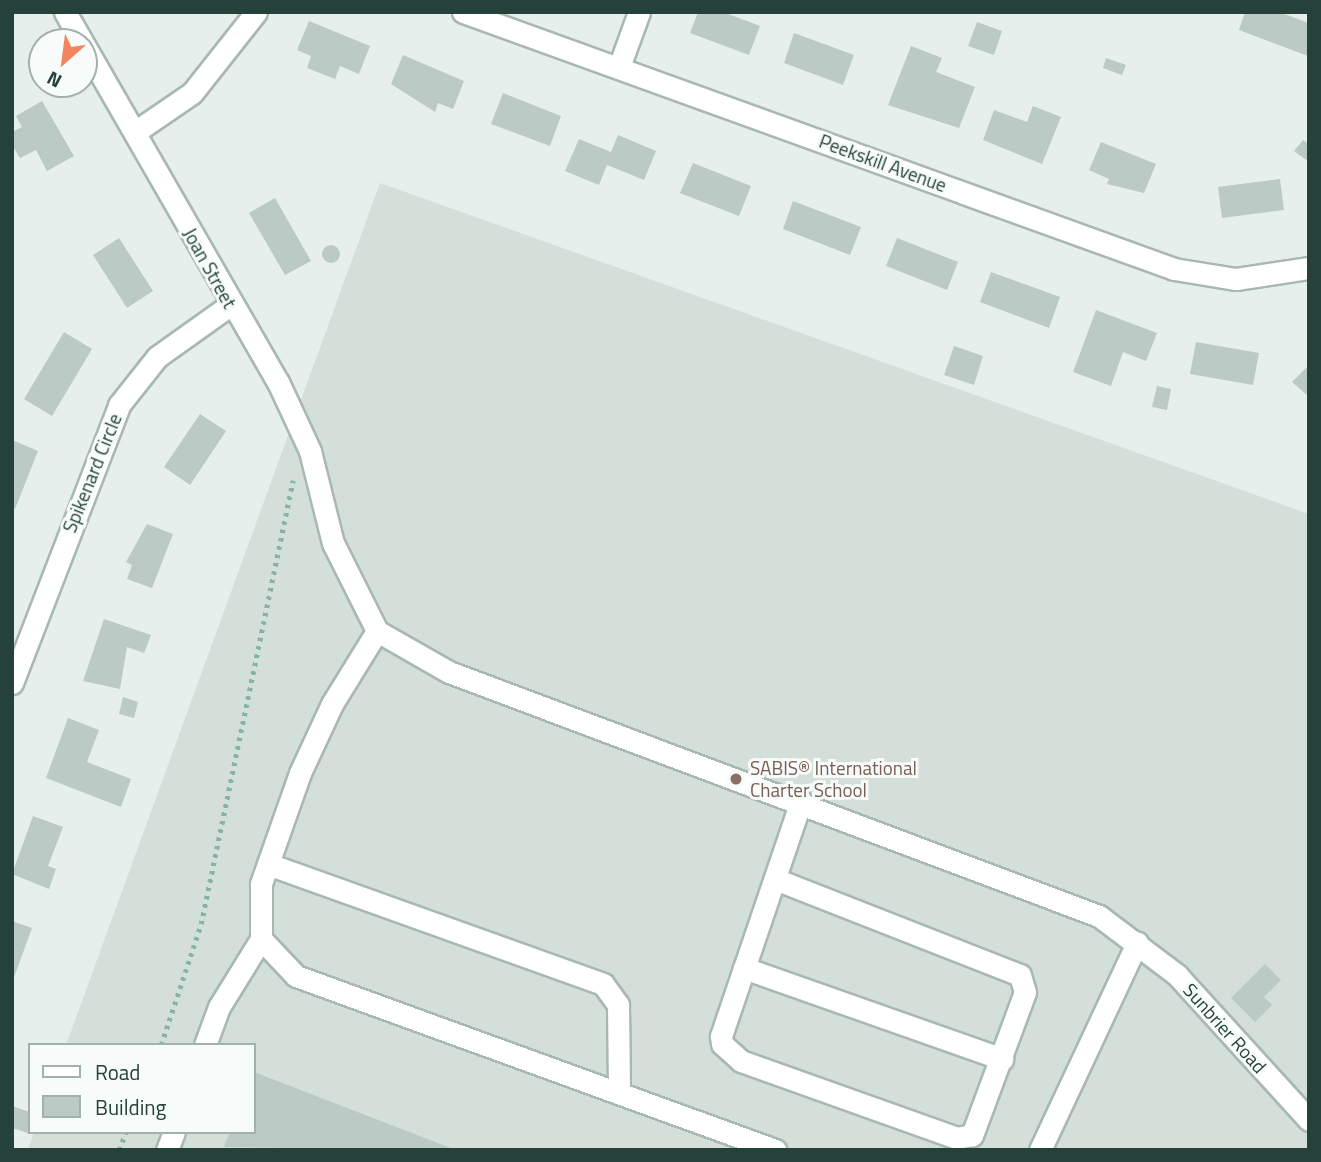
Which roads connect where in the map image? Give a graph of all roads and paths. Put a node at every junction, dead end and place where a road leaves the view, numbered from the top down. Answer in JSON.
{"nodes":[{"id":1,"x":65,"y":12,"type":"edge"},
{"id":2,"x":256,"y":12,"type":"edge"},
{"id":3,"x":463,"y":12,"type":"edge"},
{"id":4,"x":639,"y":12,"type":"edge"},
{"id":5,"x":74,"y":28,"type":"edge"},
{"id":6,"x":619,"y":68,"type":"junction"},
{"id":7,"x":98,"y":69,"type":"edge"},
{"id":8,"x":135,"y":132,"type":"junction"},
{"id":9,"x":1309,"y":268,"type":"edge"},
{"id":10,"x":230,"y":304,"type":"junction"},
{"id":11,"x":295,"y":468,"type":"dead end"},
{"id":12,"x":377,"y":631,"type":"junction"},
{"id":13,"x":12,"y":683,"type":"edge"},
{"id":14,"x":801,"y":801,"type":"junction"},
{"id":15,"x":268,"y":864,"type":"junction"},
{"id":16,"x":775,"y":879,"type":"junction"},
{"id":17,"x":261,"y":939,"type":"junction"},
{"id":18,"x":1137,"y":943,"type":"junction"},
{"id":19,"x":744,"y":968,"type":"junction"},
{"id":20,"x":162,"y":1043,"type":"edge"},
{"id":21,"x":206,"y":1043,"type":"edge"},
{"id":22,"x":1002,"y":1059,"type":"junction"},
{"id":23,"x":619,"y":1093,"type":"junction"},
{"id":24,"x":1309,"y":1119,"type":"edge"},
{"id":25,"x":775,"y":1150,"type":"edge"},
{"id":26,"x":1040,"y":1150,"type":"edge"}],
"edges":[{"from":1,"to":5,"type":"street","name":"Joan Street"},
{"from":2,"to":8,"type":"street"},
{"from":3,"to":6,"type":"street","name":"Peekskill Avenue"},
{"from":4,"to":6,"type":"street"},
{"from":6,"to":9,"type":"street","name":"Peekskill Avenue"},
{"from":7,"to":8,"type":"street","name":"Joan Street"},
{"from":8,"to":10,"type":"street","name":"Joan Street"},
{"from":10,"to":12,"type":"street","name":"Joan Street"},
{"from":10,"to":13,"type":"street","name":"Spikenard Circle"},
{"from":11,"to":20,"type":"path"},
{"from":12,"to":14,"type":"street","name":"Sunbrier Road"},
{"from":12,"to":15,"type":"street"},
{"from":14,"to":16,"type":"street"},
{"from":14,"to":18,"type":"street","name":"Sunbrier Road"},
{"from":15,"to":17,"type":"street"},
{"from":15,"to":23,"type":"street"},
{"from":16,"to":19,"type":"street"},
{"from":16,"to":22,"type":"street"},
{"from":17,"to":21,"type":"street"},
{"from":17,"to":23,"type":"street"},
{"from":18,"to":24,"type":"street","name":"Sunbrier Road"},
{"from":18,"to":26,"type":"street"},
{"from":19,"to":22,"type":"street"},
{"from":19,"to":22,"type":"street"},
{"from":23,"to":25,"type":"street"}]}
